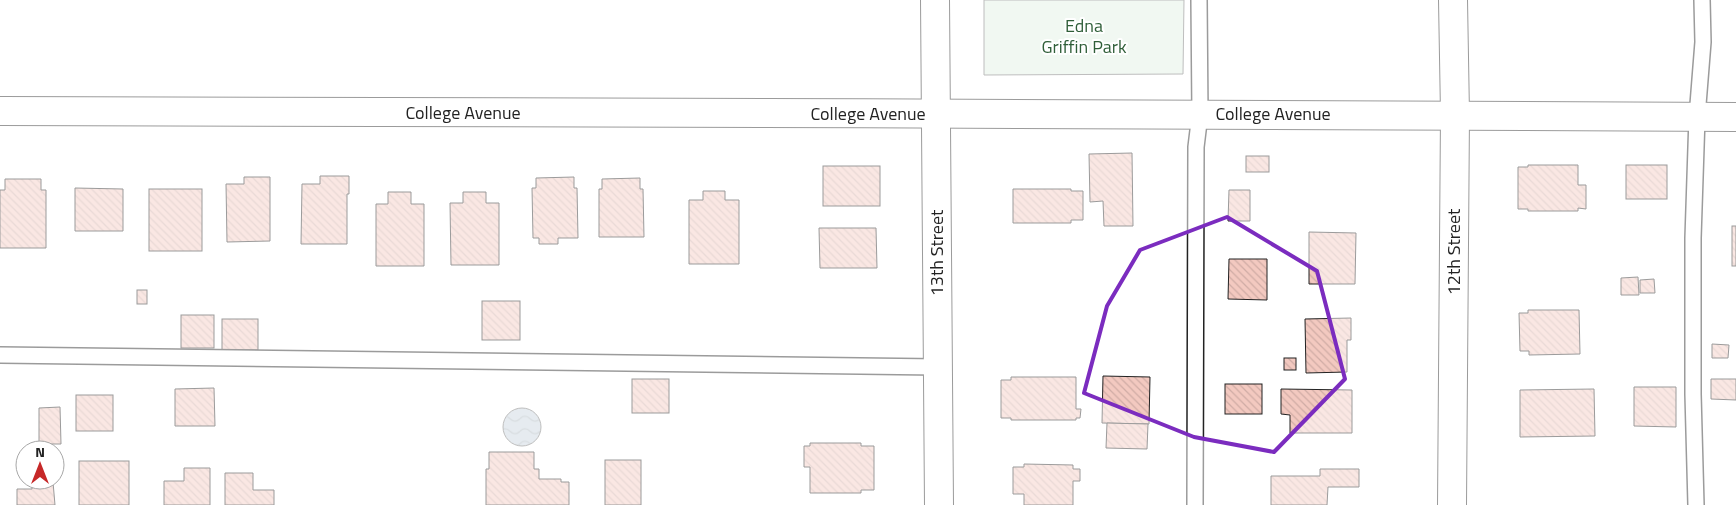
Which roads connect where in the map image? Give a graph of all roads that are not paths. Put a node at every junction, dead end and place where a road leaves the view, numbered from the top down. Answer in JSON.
{"nodes":[{"id":1,"x":935,"y":0,"type":"edge"},
{"id":2,"x":1199,"y":0,"type":"edge"},
{"id":3,"x":1453,"y":0,"type":"edge"},
{"id":4,"x":1702,"y":0,"type":"edge"},
{"id":5,"x":0,"y":111,"type":"edge"},
{"id":6,"x":936,"y":114,"type":"junction"},
{"id":7,"x":1200,"y":114,"type":"junction"},
{"id":8,"x":1455,"y":114,"type":"junction"},
{"id":9,"x":1697,"y":116,"type":"junction"},
{"id":10,"x":1736,"y":117,"type":"edge"},
{"id":11,"x":0,"y":355,"type":"edge"},
{"id":12,"x":938,"y":368,"type":"junction"},
{"id":13,"x":939,"y":505,"type":"edge"},
{"id":14,"x":1195,"y":505,"type":"edge"},
{"id":15,"x":1452,"y":505,"type":"edge"},
{"id":16,"x":1696,"y":505,"type":"edge"}],
"edges":[{"from":1,"to":6,"type":"street","name":"13th Street"},
{"from":2,"to":7,"type":"lane"},
{"from":3,"to":8,"type":"street","name":"12th Street"},
{"from":4,"to":9,"type":"lane"},
{"from":5,"to":6,"type":"street","name":"College Avenue"},
{"from":6,"to":7,"type":"street","name":"College Avenue"},
{"from":6,"to":12,"type":"street","name":"13th Street"},
{"from":7,"to":8,"type":"street","name":"College Avenue"},
{"from":7,"to":14,"type":"lane"},
{"from":8,"to":9,"type":"street","name":"College Avenue"},
{"from":8,"to":15,"type":"street","name":"12th Street"},
{"from":9,"to":10,"type":"street","name":"College Avenue"},
{"from":9,"to":16,"type":"lane"},
{"from":11,"to":12,"type":"lane"},
{"from":12,"to":13,"type":"street","name":"13th Street"}]}
